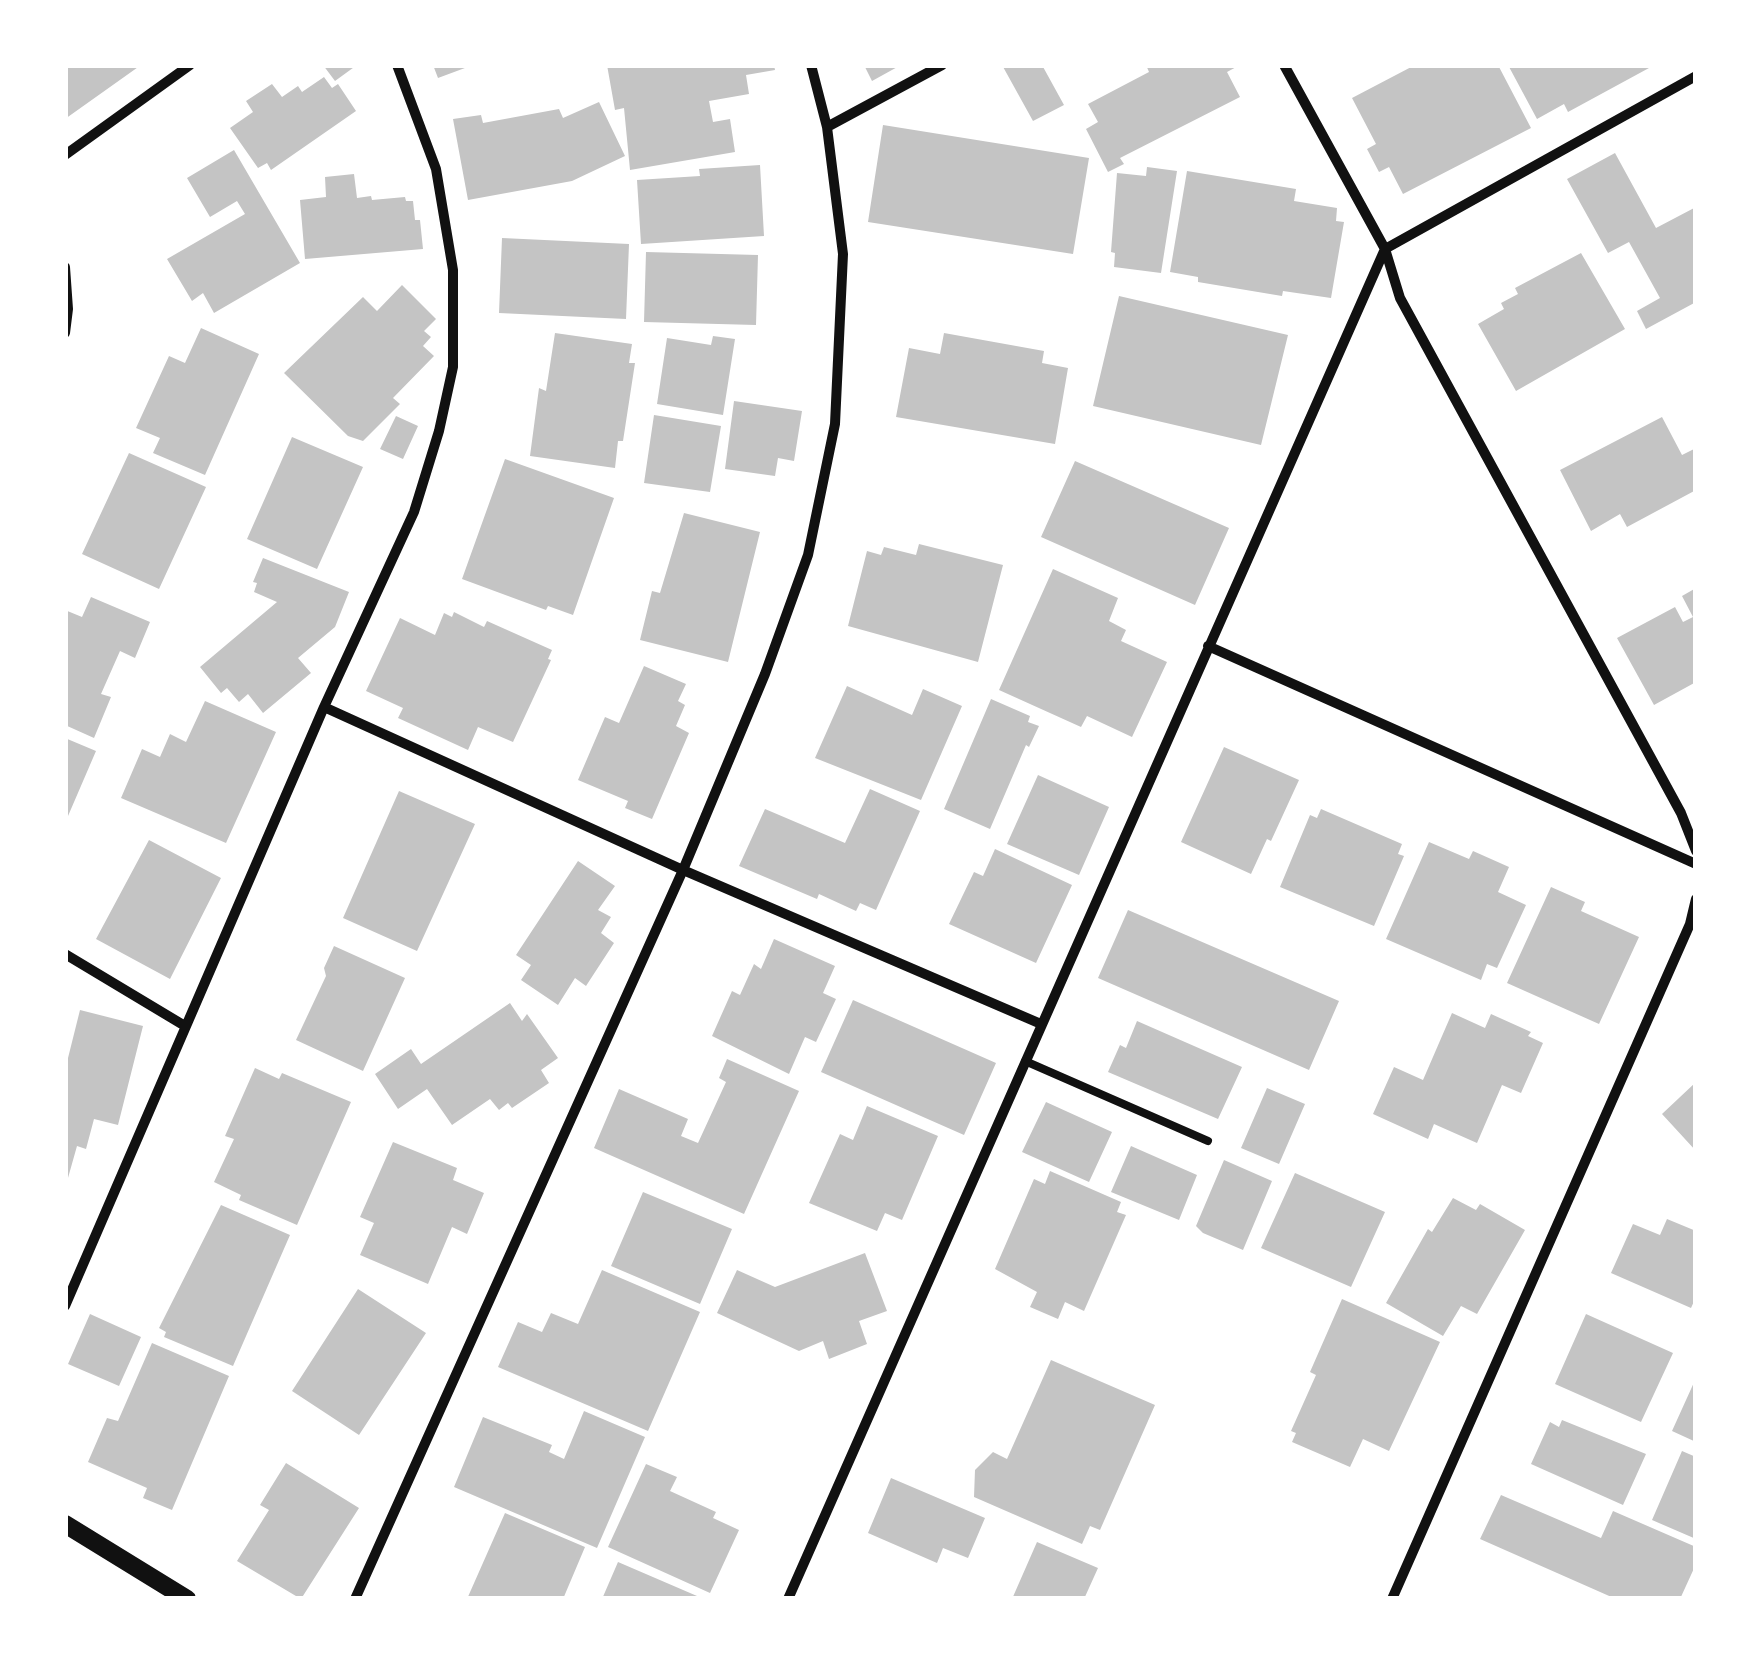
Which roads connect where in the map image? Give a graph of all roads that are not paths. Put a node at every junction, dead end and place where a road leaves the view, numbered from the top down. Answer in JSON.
{"nodes":[{"id":1,"x":190,"y":65,"type":"edge"},
{"id":2,"x":397,"y":65,"type":"edge"},
{"id":3,"x":811,"y":65,"type":"edge"},
{"id":4,"x":942,"y":65,"type":"edge"},
{"id":5,"x":1284,"y":65,"type":"edge"},
{"id":6,"x":1696,"y":76,"type":"edge"},
{"id":7,"x":827,"y":127,"type":"junction"},
{"id":8,"x":65,"y":154,"type":"edge"},
{"id":9,"x":1385,"y":249,"type":"junction"},
{"id":10,"x":65,"y":267,"type":"edge"},
{"id":11,"x":65,"y":332,"type":"edge"},
{"id":12,"x":1208,"y":646,"type":"junction"},
{"id":13,"x":324,"y":707,"type":"junction"},
{"id":14,"x":1696,"y":851,"type":"edge"},
{"id":15,"x":1696,"y":864,"type":"edge"},
{"id":16,"x":683,"y":870,"type":"junction"},
{"id":17,"x":1696,"y":900,"type":"edge"},
{"id":18,"x":65,"y":954,"type":"edge"},
{"id":19,"x":1041,"y":1024,"type":"junction"},
{"id":20,"x":185,"y":1026,"type":"junction"},
{"id":21,"x":1025,"y":1061,"type":"junction"},
{"id":22,"x":1208,"y":1141,"type":"dead end"},
{"id":23,"x":65,"y":1306,"type":"edge"},
{"id":24,"x":65,"y":1524,"type":"edge"},
{"id":25,"x":187,"y":1599,"type":"edge"},
{"id":26,"x":355,"y":1599,"type":"edge"},
{"id":27,"x":788,"y":1599,"type":"edge"},
{"id":28,"x":1392,"y":1599,"type":"edge"}],
"edges":[{"from":1,"to":8,"type":"street"},
{"from":2,"to":13,"type":"street"},
{"from":3,"to":7,"type":"street"},
{"from":4,"to":7,"type":"street"},
{"from":5,"to":9,"type":"street"},
{"from":6,"to":9,"type":"street"},
{"from":7,"to":16,"type":"street"},
{"from":9,"to":12,"type":"street"},
{"from":9,"to":14,"type":"street"},
{"from":10,"to":11,"type":"street"},
{"from":12,"to":15,"type":"street"},
{"from":12,"to":19,"type":"street"},
{"from":13,"to":16,"type":"street"},
{"from":13,"to":20,"type":"street"},
{"from":16,"to":19,"type":"street"},
{"from":16,"to":26,"type":"street"},
{"from":17,"to":28,"type":"street"},
{"from":18,"to":20,"type":"street"},
{"from":19,"to":21,"type":"street"},
{"from":20,"to":23,"type":"street"},
{"from":21,"to":22,"type":"lane"},
{"from":21,"to":27,"type":"street"},
{"from":24,"to":25,"type":"street"}]}
